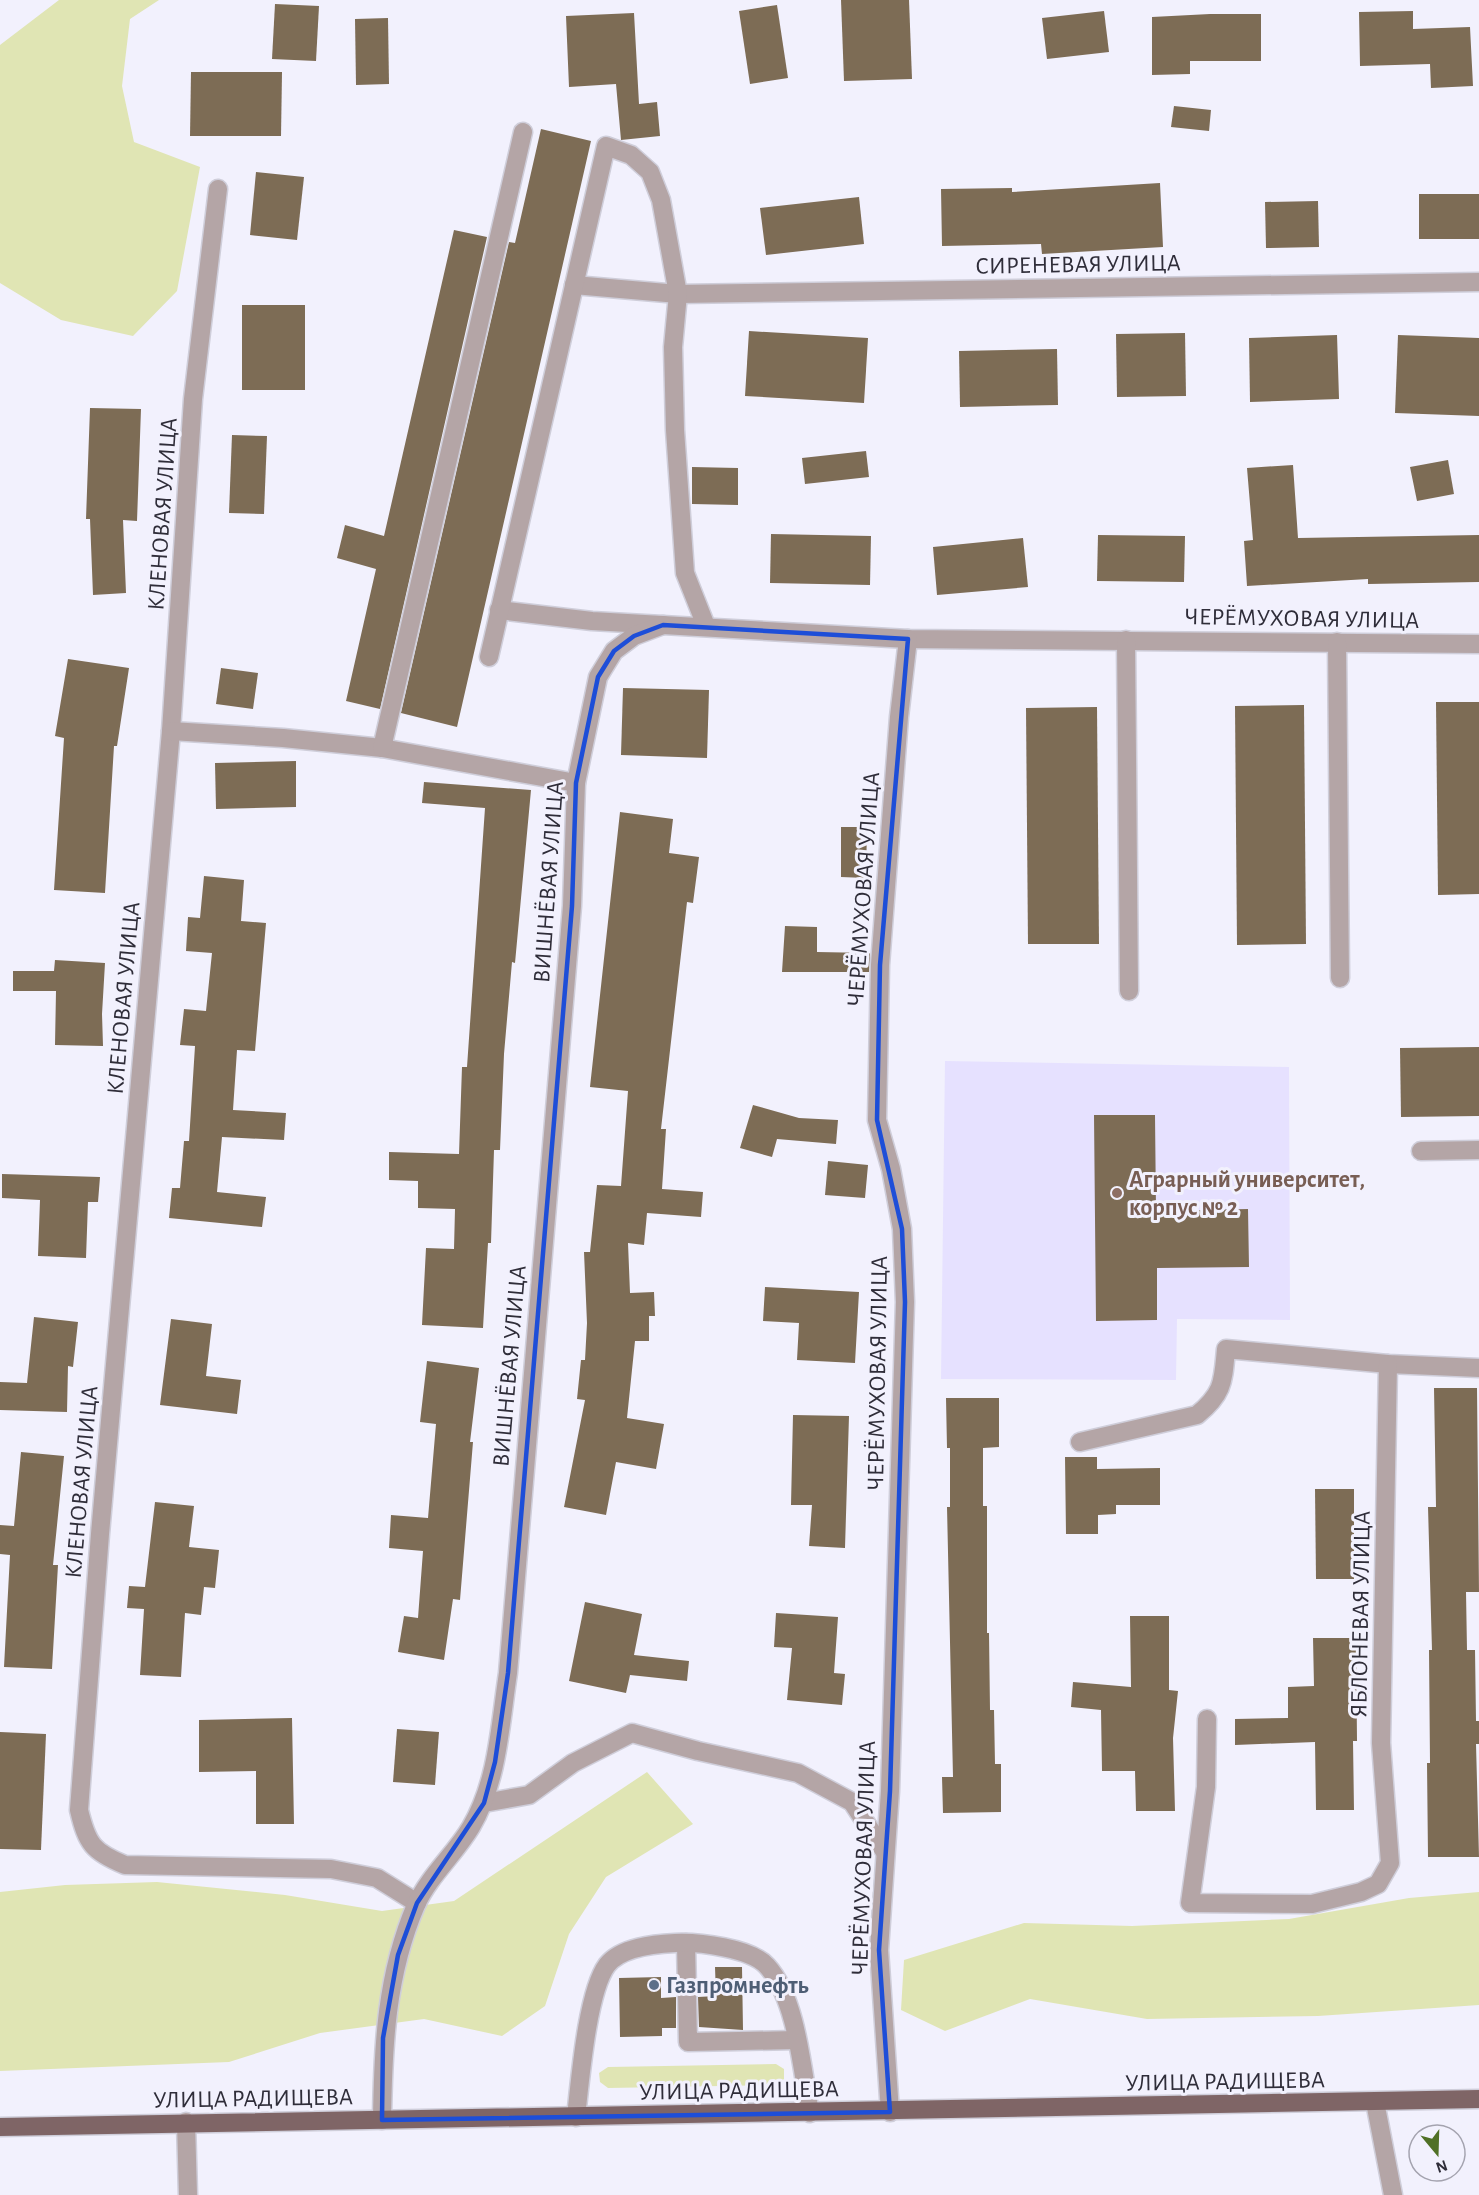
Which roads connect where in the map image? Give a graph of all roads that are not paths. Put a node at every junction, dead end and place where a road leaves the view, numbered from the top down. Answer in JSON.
{"nodes":[{"id":1,"x":523,"y":132,"type":"dead end"},
{"id":2,"x":218,"y":189,"type":"dead end"},
{"id":3,"x":1479,"y":282,"type":"edge"},
{"id":4,"x":574,"y":285,"type":"junction"},
{"id":5,"x":678,"y":294,"type":"junction"},
{"id":6,"x":499,"y":610,"type":"junction"},
{"id":7,"x":663,"y":625,"type":"junction"},
{"id":8,"x":706,"y":626,"type":"junction"},
{"id":9,"x":908,"y":639,"type":"junction"},
{"id":10,"x":1126,"y":640,"type":"junction"},
{"id":11,"x":1337,"y":642,"type":"junction"},
{"id":12,"x":1479,"y":644,"type":"edge"},
{"id":13,"x":489,"y":657,"type":"dead end"},
{"id":14,"x":171,"y":731,"type":"junction"},
{"id":15,"x":382,"y":748,"type":"junction"},
{"id":16,"x":576,"y":783,"type":"junction"},
{"id":17,"x":1340,"y":978,"type":"dead end"},
{"id":18,"x":1129,"y":991,"type":"dead end"},
{"id":19,"x":1479,"y":1150,"type":"edge"},
{"id":20,"x":1421,"y":1151,"type":"dead end"},
{"id":21,"x":1388,"y":1364,"type":"junction"},
{"id":22,"x":1479,"y":1368,"type":"edge"},
{"id":23,"x":1080,"y":1442,"type":"dead end"},
{"id":24,"x":1207,"y":1719,"type":"dead end"},
{"id":25,"x":484,"y":1803,"type":"junction"},
{"id":26,"x":885,"y":1852,"type":"junction"},
{"id":27,"x":417,"y":1903,"type":"junction"},
{"id":28,"x":686,"y":1943,"type":"junction"},
{"id":29,"x":797,"y":2040,"type":"junction"},
{"id":30,"x":1479,"y":2099,"type":"edge"},
{"id":31,"x":1375,"y":2102,"type":"junction"},
{"id":32,"x":890,"y":2112,"type":"junction"},
{"id":33,"x":810,"y":2114,"type":"junction"},
{"id":34,"x":576,"y":2117,"type":"junction"},
{"id":35,"x":382,"y":2120,"type":"junction"},
{"id":36,"x":186,"y":2122,"type":"junction"},
{"id":37,"x":0,"y":2127,"type":"edge"},
{"id":38,"x":188,"y":2195,"type":"edge"},
{"id":39,"x":1393,"y":2195,"type":"edge"}],
"edges":[{"from":1,"to":15,"type":"street"},
{"from":2,"to":14,"type":"street","name":"КЛЕНОВАЯ УЛИЦА"},
{"from":3,"to":5,"type":"street","name":"СИРЕНЕВАЯ УЛИЦА"},
{"from":4,"to":5,"type":"street","name":"СИРЕНЕВАЯ УЛИЦА"},
{"from":4,"to":5,"type":"street"},
{"from":4,"to":6,"type":"street"},
{"from":5,"to":8,"type":"street"},
{"from":6,"to":7,"type":"street","name":"ЧЕРЁМУХОВАЯ УЛИЦА"},
{"from":6,"to":13,"type":"street"},
{"from":7,"to":8,"type":"street","name":"ЧЕРЁМУХОВАЯ УЛИЦА"},
{"from":7,"to":16,"type":"street","name":"ВИШНЁВАЯ УЛИЦА"},
{"from":8,"to":9,"type":"street","name":"ЧЕРЁМУХОВАЯ УЛИЦА"},
{"from":9,"to":10,"type":"street","name":"ЧЕРЁМУХОВАЯ УЛИЦА"},
{"from":9,"to":26,"type":"street","name":"ЧЕРЁМУХОВАЯ УЛИЦА"},
{"from":10,"to":11,"type":"street","name":"ЧЕРЁМУХОВАЯ УЛИЦА"},
{"from":10,"to":18,"type":"street"},
{"from":11,"to":12,"type":"street","name":"ЧЕРЁМУХОВАЯ УЛИЦА"},
{"from":11,"to":17,"type":"street"},
{"from":14,"to":15,"type":"street"},
{"from":14,"to":27,"type":"street","name":"КЛЕНОВАЯ УЛИЦА"},
{"from":15,"to":16,"type":"street"},
{"from":16,"to":25,"type":"street","name":"ВИШНЁВАЯ УЛИЦА"},
{"from":19,"to":20,"type":"street"},
{"from":21,"to":22,"type":"street"},
{"from":21,"to":23,"type":"street"},
{"from":21,"to":24,"type":"street","name":"ЯБЛОНЕВАЯ УЛИЦА"},
{"from":25,"to":26,"type":"street"},
{"from":25,"to":27,"type":"street","name":"ВИШНЁВАЯ УЛИЦА"},
{"from":26,"to":32,"type":"street","name":"ЧЕРЁМУХОВАЯ УЛИЦА"},
{"from":27,"to":35,"type":"street","name":"ВИШНЁВАЯ УЛИЦА"},
{"from":28,"to":29,"type":"street"},
{"from":28,"to":29,"type":"street"},
{"from":28,"to":34,"type":"street"},
{"from":29,"to":33,"type":"street"},
{"from":30,"to":31,"type":"main road","name":"УЛИЦА РАДИЩЕВА"},
{"from":31,"to":32,"type":"main road","name":"УЛИЦА РАДИЩЕВА"},
{"from":31,"to":39,"type":"street"},
{"from":32,"to":33,"type":"main road","name":"УЛИЦА РАДИЩЕВА"},
{"from":33,"to":34,"type":"main road","name":"УЛИЦА РАДИЩЕВА"},
{"from":34,"to":35,"type":"main road","name":"УЛИЦА РАДИЩЕВА"},
{"from":35,"to":36,"type":"main road","name":"УЛИЦА РАДИЩЕВА"},
{"from":36,"to":37,"type":"main road","name":"УЛИЦА РАДИЩЕВА"},
{"from":36,"to":38,"type":"street"}]}
